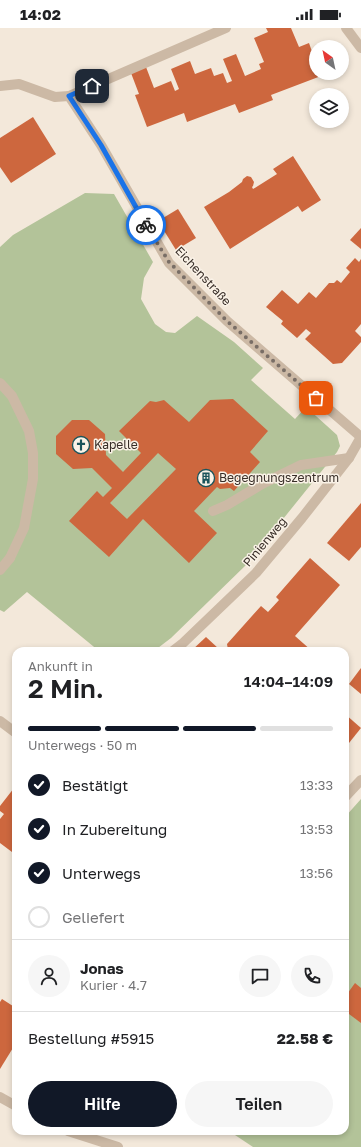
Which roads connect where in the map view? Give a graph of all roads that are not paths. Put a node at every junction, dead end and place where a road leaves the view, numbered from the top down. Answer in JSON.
{"nodes":[{"id":1,"x":226,"y":28,"type":"edge"},
{"id":2,"x":346,"y":28,"type":"edge"},
{"id":3,"x":361,"y":48,"type":"edge"},
{"id":4,"x":0,"y":86,"type":"edge"},
{"id":5,"x":69,"y":96,"type":"junction"},
{"id":6,"x":0,"y":383,"type":"edge"},
{"id":7,"x":361,"y":437,"type":"edge"},
{"id":8,"x":349,"y":458,"type":"junction"},
{"id":9,"x":214,"y":511,"type":"dead end"},
{"id":10,"x":0,"y":570,"type":"edge"},
{"id":11,"x":178,"y":647,"type":"edge"},
{"id":12,"x":0,"y":721,"type":"edge"},
{"id":13,"x":12,"y":730,"type":"edge"},
{"id":14,"x":361,"y":780,"type":"edge"},
{"id":15,"x":349,"y":792,"type":"edge"},
{"id":16,"x":0,"y":1097,"type":"edge"},
{"id":17,"x":12,"y":1104,"type":"edge"},
{"id":18,"x":80,"y":1135,"type":"edge"},
{"id":19,"x":118,"y":1147,"type":"edge"}],
"edges":[{"from":1,"to":5,"type":"street"},
{"from":2,"to":3,"type":"street"},
{"from":4,"to":5,"type":"street"},
{"from":5,"to":7,"type":"street","name":"Eichenstraße"},
{"from":6,"to":10,"type":"street"},
{"from":7,"to":8,"type":"street","name":"Pinienweg"},
{"from":8,"to":9,"type":"street"},
{"from":8,"to":11,"type":"street","name":"Pinienweg"},
{"from":12,"to":13,"type":"street"},
{"from":14,"to":15,"type":"street"},
{"from":16,"to":17,"type":"street"},
{"from":18,"to":19,"type":"street"}]}
